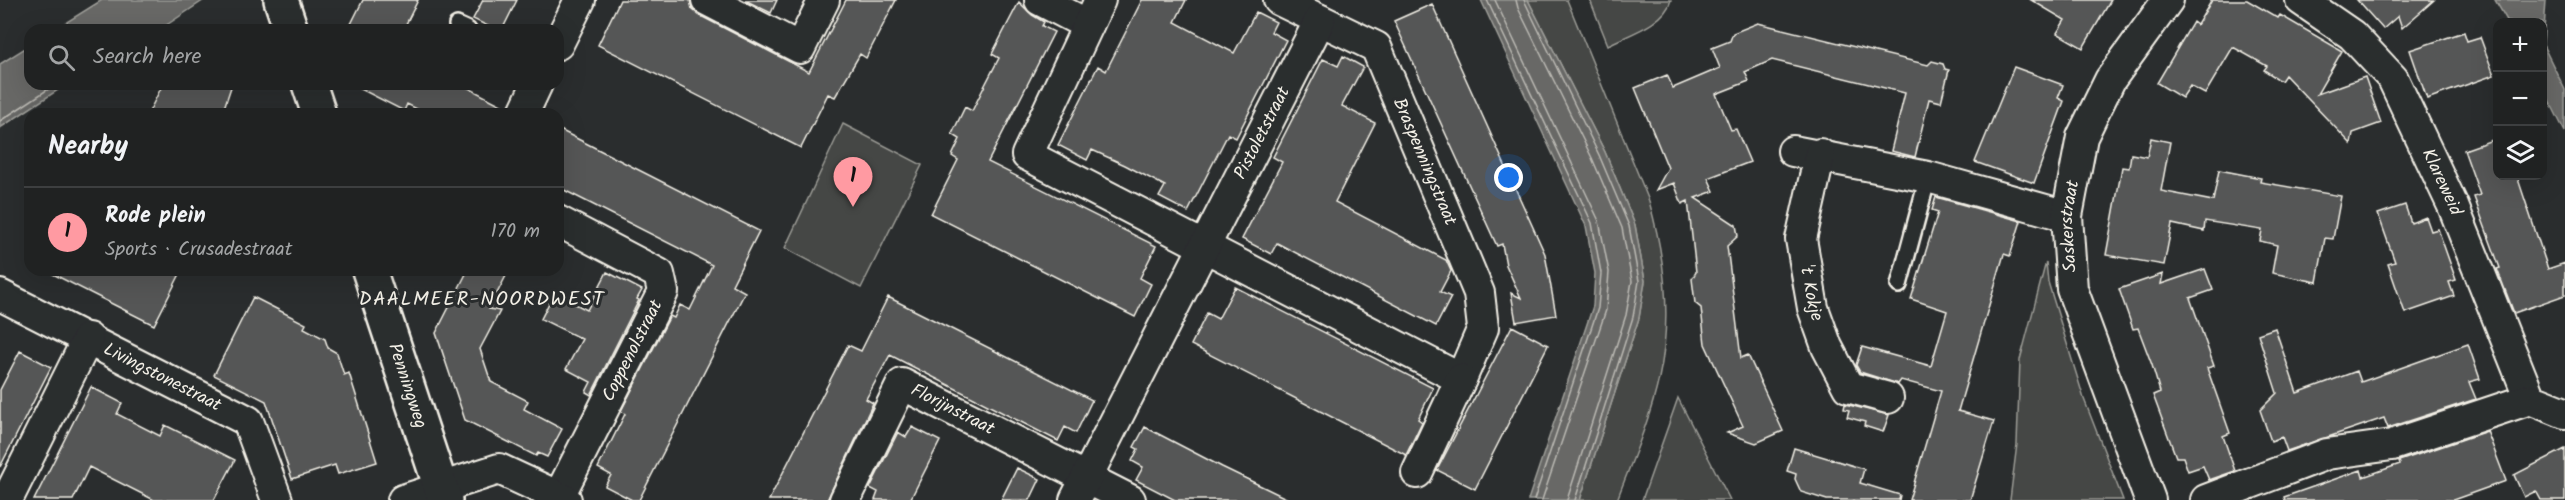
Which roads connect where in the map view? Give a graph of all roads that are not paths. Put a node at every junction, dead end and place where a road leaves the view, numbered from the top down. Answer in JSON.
{"nodes":[{"id":1,"x":281,"y":0,"type":"edge"},
{"id":2,"x":580,"y":0,"type":"edge"},
{"id":3,"x":707,"y":0,"type":"edge"},
{"id":4,"x":824,"y":0,"type":"edge"},
{"id":5,"x":1040,"y":0,"type":"edge"},
{"id":6,"x":1279,"y":0,"type":"edge"},
{"id":7,"x":2168,"y":0,"type":"edge"},
{"id":8,"x":2301,"y":0,"type":"edge"},
{"id":9,"x":1094,"y":13,"type":"edge"},
{"id":10,"x":1320,"y":20,"type":"junction"},
{"id":11,"x":289,"y":24,"type":"edge"},
{"id":12,"x":564,"y":32,"type":"edge"},
{"id":13,"x":311,"y":90,"type":"edge"},
{"id":14,"x":534,"y":90,"type":"edge"},
{"id":15,"x":317,"y":108,"type":"edge"},
{"id":16,"x":526,"y":108,"type":"edge"},
{"id":17,"x":1928,"y":177,"type":"junction"},
{"id":18,"x":2067,"y":216,"type":"junction"},
{"id":19,"x":564,"y":223,"type":"edge"},
{"id":20,"x":1204,"y":246,"type":"junction"},
{"id":21,"x":371,"y":276,"type":"edge"},
{"id":22,"x":1899,"y":285,"type":"dead end"},
{"id":23,"x":0,"y":295,"type":"edge"},
{"id":24,"x":88,"y":338,"type":"junction"},
{"id":25,"x":1461,"y":380,"type":"junction"},
{"id":26,"x":1888,"y":398,"type":"dead end"},
{"id":27,"x":2530,"y":399,"type":"junction"},
{"id":28,"x":2565,"y":413,"type":"edge"},
{"id":29,"x":1418,"y":473,"type":"dead end"},
{"id":30,"x":1081,"y":489,"type":"edge"},
{"id":31,"x":443,"y":494,"type":"edge"},
{"id":32,"x":562,"y":498,"type":"edge"},
{"id":33,"x":7,"y":500,"type":"edge"},
{"id":34,"x":277,"y":500,"type":"edge"},
{"id":35,"x":403,"y":500,"type":"edge"},
{"id":36,"x":845,"y":500,"type":"edge"},
{"id":37,"x":1130,"y":500,"type":"edge"},
{"id":38,"x":2150,"y":500,"type":"edge"},
{"id":39,"x":2206,"y":500,"type":"edge"}],
"edges":[{"from":1,"to":11,"type":"street"},
{"from":2,"to":12,"type":"street"},
{"from":3,"to":4,"type":"street"},
{"from":5,"to":9,"type":"street"},
{"from":6,"to":10,"type":"street","name":"Braspenningstraat"},
{"from":7,"to":18,"type":"street","name":"Saskerstraat"},
{"from":8,"to":27,"type":"street","name":"Klareweid"},
{"from":9,"to":20,"type":"street"},
{"from":10,"to":20,"type":"street","name":"Pistoletstraat"},
{"from":10,"to":25,"type":"street","name":"Braspenningstraat"},
{"from":13,"to":15,"type":"street"},
{"from":14,"to":16,"type":"street"},
{"from":17,"to":18,"type":"street","name":"'t Kokje"},
{"from":17,"to":22,"type":"lane"},
{"from":17,"to":26,"type":"street","name":"'t Kokje"},
{"from":18,"to":38,"type":"street","name":"Saskerstraat"},
{"from":19,"to":32,"type":"street","name":"Coppenolstraat"},
{"from":20,"to":25,"type":"street"},
{"from":20,"to":30,"type":"street"},
{"from":21,"to":31,"type":"street","name":"Penningweg"},
{"from":23,"to":24,"type":"street","name":"Livingstonestraat"},
{"from":24,"to":33,"type":"street"},
{"from":24,"to":34,"type":"street","name":"Livingstonestraat"},
{"from":25,"to":29,"type":"street","name":"Braspenningstraat"},
{"from":27,"to":28,"type":"street"},
{"from":27,"to":39,"type":"street"},
{"from":30,"to":36,"type":"street","name":"Florijnstraat"},
{"from":30,"to":37,"type":"street","name":"Florijnstraat"},
{"from":31,"to":32,"type":"street"},
{"from":31,"to":35,"type":"street"}]}
